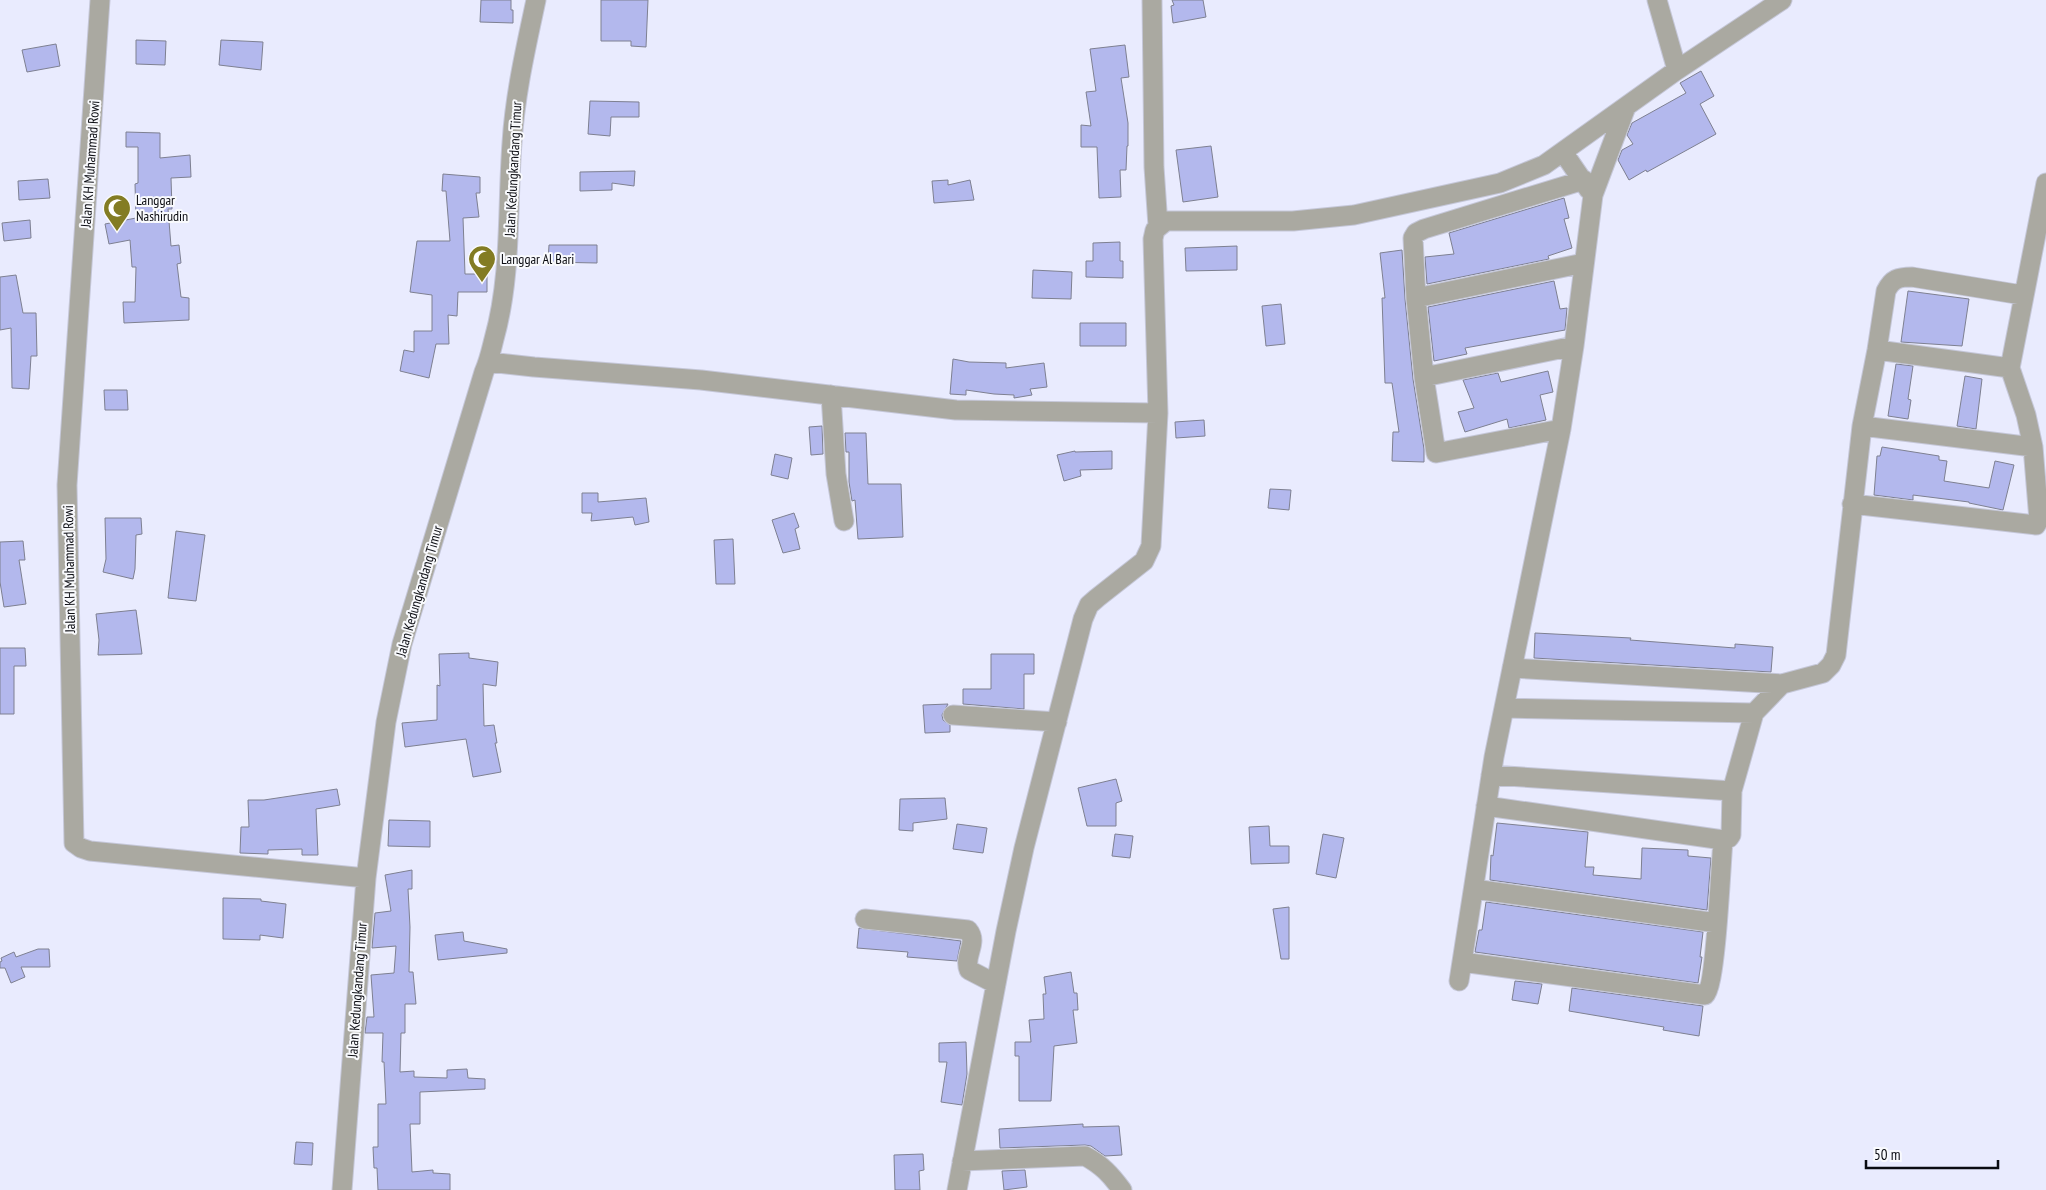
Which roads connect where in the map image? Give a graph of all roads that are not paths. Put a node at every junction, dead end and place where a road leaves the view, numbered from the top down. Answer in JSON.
{"nodes":[{"id":1,"x":100,"y":0,"type":"edge"},
{"id":2,"x":536,"y":0,"type":"edge"},
{"id":3,"x":1152,"y":0,"type":"edge"},
{"id":4,"x":1657,"y":0,"type":"edge"},
{"id":5,"x":1782,"y":0,"type":"edge"},
{"id":6,"x":1677,"y":70,"type":"junction"},
{"id":7,"x":1626,"y":107,"type":"junction"},
{"id":8,"x":1563,"y":152,"type":"junction"},
{"id":9,"x":2046,"y":183,"type":"edge"},
{"id":10,"x":1588,"y":188,"type":"junction"},
{"id":11,"x":2043,"y":213,"type":"edge"},
{"id":12,"x":1158,"y":226,"type":"junction"},
{"id":13,"x":1584,"y":263,"type":"junction"},
{"id":14,"x":2022,"y":295,"type":"junction"},
{"id":15,"x":1416,"y":298,"type":"junction"},
{"id":16,"x":1574,"y":346,"type":"junction"},
{"id":17,"x":1877,"y":350,"type":"junction"},
{"id":18,"x":489,"y":362,"type":"junction"},
{"id":19,"x":2010,"y":368,"type":"junction"},
{"id":20,"x":1424,"y":377,"type":"junction"},
{"id":21,"x":831,"y":395,"type":"junction"},
{"id":22,"x":1158,"y":413,"type":"junction"},
{"id":23,"x":1862,"y":426,"type":"junction"},
{"id":24,"x":1561,"y":429,"type":"junction"},
{"id":25,"x":2033,"y":447,"type":"junction"},
{"id":26,"x":1852,"y":504,"type":"junction"},
{"id":27,"x":844,"y":521,"type":"dead end"},
{"id":28,"x":1512,"y":668,"type":"junction"},
{"id":29,"x":1782,"y":684,"type":"junction"},
{"id":30,"x":1504,"y":708,"type":"junction"},
{"id":31,"x":1754,"y":713,"type":"junction"},
{"id":32,"x":953,"y":715,"type":"dead end"},
{"id":33,"x":1057,"y":722,"type":"junction"},
{"id":34,"x":1491,"y":775,"type":"junction"},
{"id":35,"x":1732,"y":791,"type":"junction"},
{"id":36,"x":1486,"y":806,"type":"junction"},
{"id":37,"x":1722,"y":840,"type":"junction"},
{"id":38,"x":366,"y":878,"type":"junction"},
{"id":39,"x":1474,"y":889,"type":"junction"},
{"id":40,"x":865,"y":919,"type":"dead end"},
{"id":41,"x":1717,"y":923,"type":"junction"},
{"id":42,"x":1462,"y":962,"type":"junction"},
{"id":43,"x":1458,"y":981,"type":"dead end"},
{"id":44,"x":996,"y":984,"type":"junction"},
{"id":45,"x":962,"y":1161,"type":"junction"},
{"id":46,"x":342,"y":1190,"type":"edge"},
{"id":47,"x":957,"y":1190,"type":"edge"},
{"id":48,"x":1122,"y":1190,"type":"edge"}],
"edges":[{"from":1,"to":38,"type":"street","name":"Jalan KH Muhammad Rowi"},
{"from":2,"to":18,"type":"street","name":"Jalan Kedungkandang Timur"},
{"from":3,"to":12,"type":"street"},
{"from":4,"to":6,"type":"street"},
{"from":5,"to":6,"type":"street"},
{"from":6,"to":7,"type":"street"},
{"from":7,"to":8,"type":"street"},
{"from":7,"to":10,"type":"street"},
{"from":8,"to":10,"type":"street"},
{"from":8,"to":12,"type":"street"},
{"from":9,"to":11,"type":"street"},
{"from":10,"to":13,"type":"street"},
{"from":10,"to":15,"type":"street"},
{"from":11,"to":14,"type":"street"},
{"from":12,"to":22,"type":"street"},
{"from":13,"to":15,"type":"street"},
{"from":13,"to":16,"type":"street"},
{"from":14,"to":17,"type":"street"},
{"from":14,"to":19,"type":"street"},
{"from":15,"to":20,"type":"street"},
{"from":16,"to":20,"type":"street"},
{"from":16,"to":24,"type":"street"},
{"from":17,"to":19,"type":"street"},
{"from":17,"to":23,"type":"street"},
{"from":18,"to":21,"type":"street"},
{"from":18,"to":38,"type":"street","name":"Jalan Kedungkandang Timur"},
{"from":19,"to":25,"type":"street"},
{"from":20,"to":24,"type":"street"},
{"from":21,"to":22,"type":"street"},
{"from":21,"to":27,"type":"street"},
{"from":22,"to":33,"type":"street"},
{"from":23,"to":25,"type":"street"},
{"from":23,"to":26,"type":"street"},
{"from":24,"to":28,"type":"street"},
{"from":25,"to":26,"type":"street"},
{"from":26,"to":29,"type":"street"},
{"from":28,"to":29,"type":"street"},
{"from":28,"to":30,"type":"street"},
{"from":29,"to":31,"type":"street"},
{"from":30,"to":31,"type":"street"},
{"from":30,"to":34,"type":"street"},
{"from":31,"to":35,"type":"street"},
{"from":32,"to":33,"type":"street"},
{"from":33,"to":44,"type":"street"},
{"from":34,"to":35,"type":"street"},
{"from":34,"to":36,"type":"street"},
{"from":35,"to":37,"type":"street"},
{"from":36,"to":37,"type":"street"},
{"from":36,"to":39,"type":"street"},
{"from":37,"to":41,"type":"street"},
{"from":38,"to":46,"type":"street","name":"Jalan Kedungkandang Timur"},
{"from":39,"to":41,"type":"street"},
{"from":39,"to":42,"type":"street"},
{"from":40,"to":44,"type":"street"},
{"from":41,"to":42,"type":"street"},
{"from":42,"to":43,"type":"street"},
{"from":44,"to":45,"type":"street"},
{"from":45,"to":47,"type":"street"},
{"from":45,"to":48,"type":"street"}]}
